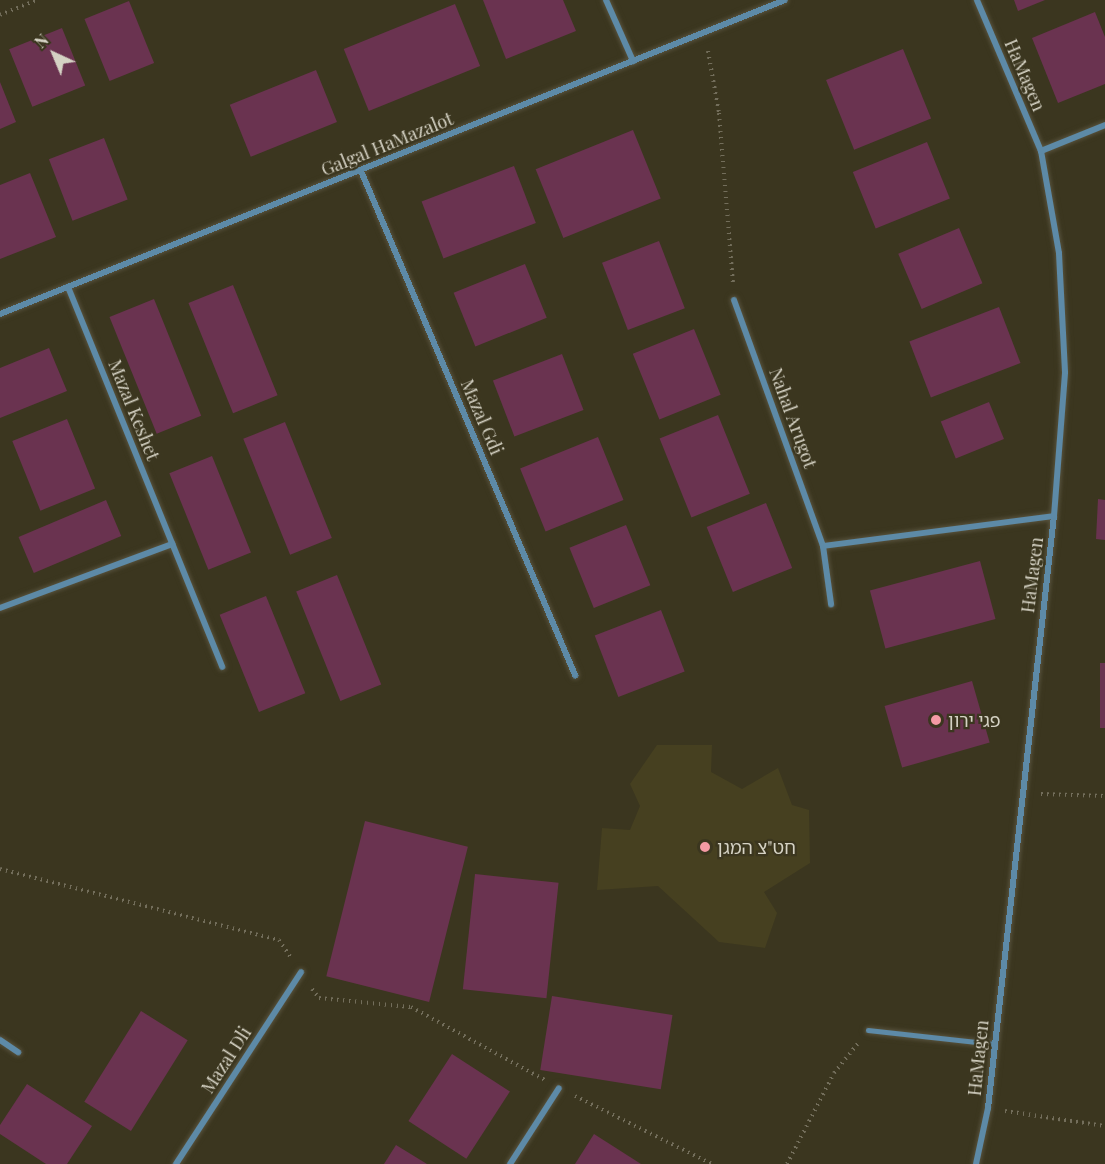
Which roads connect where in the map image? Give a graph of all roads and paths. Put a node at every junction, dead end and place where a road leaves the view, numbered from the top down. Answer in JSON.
{"nodes":[{"id":1,"x":37,"y":0,"type":"edge"},
{"id":2,"x":606,"y":0,"type":"edge"},
{"id":3,"x":785,"y":0,"type":"edge"},
{"id":4,"x":977,"y":0,"type":"edge"},
{"id":5,"x":0,"y":15,"type":"edge"},
{"id":6,"x":705,"y":32,"type":"junction"},
{"id":7,"x":633,"y":61,"type":"junction"},
{"id":8,"x":1105,"y":125,"type":"edge"},
{"id":9,"x":1041,"y":151,"type":"junction"},
{"id":10,"x":361,"y":171,"type":"junction"},
{"id":11,"x":68,"y":287,"type":"junction"},
{"id":12,"x":734,"y":300,"type":"joint"},
{"id":13,"x":0,"y":314,"type":"edge"},
{"id":14,"x":1054,"y":516,"type":"junction"},
{"id":15,"x":172,"y":544,"type":"junction"},
{"id":16,"x":823,"y":546,"type":"junction"},
{"id":17,"x":831,"y":604,"type":"dead end"},
{"id":18,"x":0,"y":608,"type":"edge"},
{"id":19,"x":222,"y":667,"type":"dead end"},
{"id":20,"x":575,"y":675,"type":"dead end"},
{"id":21,"x":1022,"y":793,"type":"junction"},
{"id":22,"x":1105,"y":796,"type":"edge"},
{"id":23,"x":0,"y":868,"type":"edge"},
{"id":24,"x":301,"y":972,"type":"junction"},
{"id":25,"x":868,"y":1030,"type":"joint"},
{"id":26,"x":0,"y":1040,"type":"edge"},
{"id":27,"x":994,"y":1044,"type":"junction"},
{"id":28,"x":18,"y":1052,"type":"dead end"},
{"id":29,"x":559,"y":1088,"type":"junction"},
{"id":30,"x":988,"y":1108,"type":"junction"},
{"id":31,"x":1105,"y":1126,"type":"edge"},
{"id":32,"x":176,"y":1164,"type":"edge"},
{"id":33,"x":510,"y":1164,"type":"edge"},
{"id":34,"x":712,"y":1164,"type":"edge"},
{"id":35,"x":787,"y":1164,"type":"edge"},
{"id":36,"x":976,"y":1164,"type":"edge"}],
"edges":[{"from":1,"to":5,"type":"path"},
{"from":2,"to":7,"type":"street"},
{"from":3,"to":6,"type":"street","name":"Galgal HaMazalot"},
{"from":4,"to":9,"type":"street","name":"HaMagen"},
{"from":6,"to":7,"type":"street","name":"Galgal HaMazalot"},
{"from":6,"to":12,"type":"path"},
{"from":7,"to":10,"type":"street","name":"Galgal HaMazalot"},
{"from":8,"to":9,"type":"street"},
{"from":9,"to":14,"type":"street","name":"HaMagen"},
{"from":10,"to":11,"type":"street","name":"Galgal HaMazalot"},
{"from":10,"to":20,"type":"street","name":"Mazal Gdi"},
{"from":11,"to":13,"type":"street","name":"Galgal HaMazalot"},
{"from":11,"to":15,"type":"street","name":"Mazal Keshet"},
{"from":12,"to":16,"type":"street","name":"Nahal Arugot"},
{"from":14,"to":16,"type":"street"},
{"from":14,"to":21,"type":"street","name":"HaMagen"},
{"from":15,"to":18,"type":"street"},
{"from":15,"to":19,"type":"street","name":"Mazal Keshet"},
{"from":16,"to":17,"type":"street","name":"Nahal Arugot"},
{"from":21,"to":22,"type":"path"},
{"from":21,"to":27,"type":"street","name":"HaMagen"},
{"from":23,"to":24,"type":"path"},
{"from":24,"to":29,"type":"path"},
{"from":24,"to":32,"type":"street","name":"Mazal Dli"},
{"from":25,"to":27,"type":"lane"},
{"from":25,"to":35,"type":"path"},
{"from":26,"to":28,"type":"street"},
{"from":27,"to":30,"type":"street","name":"HaMagen"},
{"from":29,"to":33,"type":"street"},
{"from":29,"to":34,"type":"path"},
{"from":30,"to":31,"type":"path"},
{"from":30,"to":36,"type":"street","name":"HaMagen"}]}
